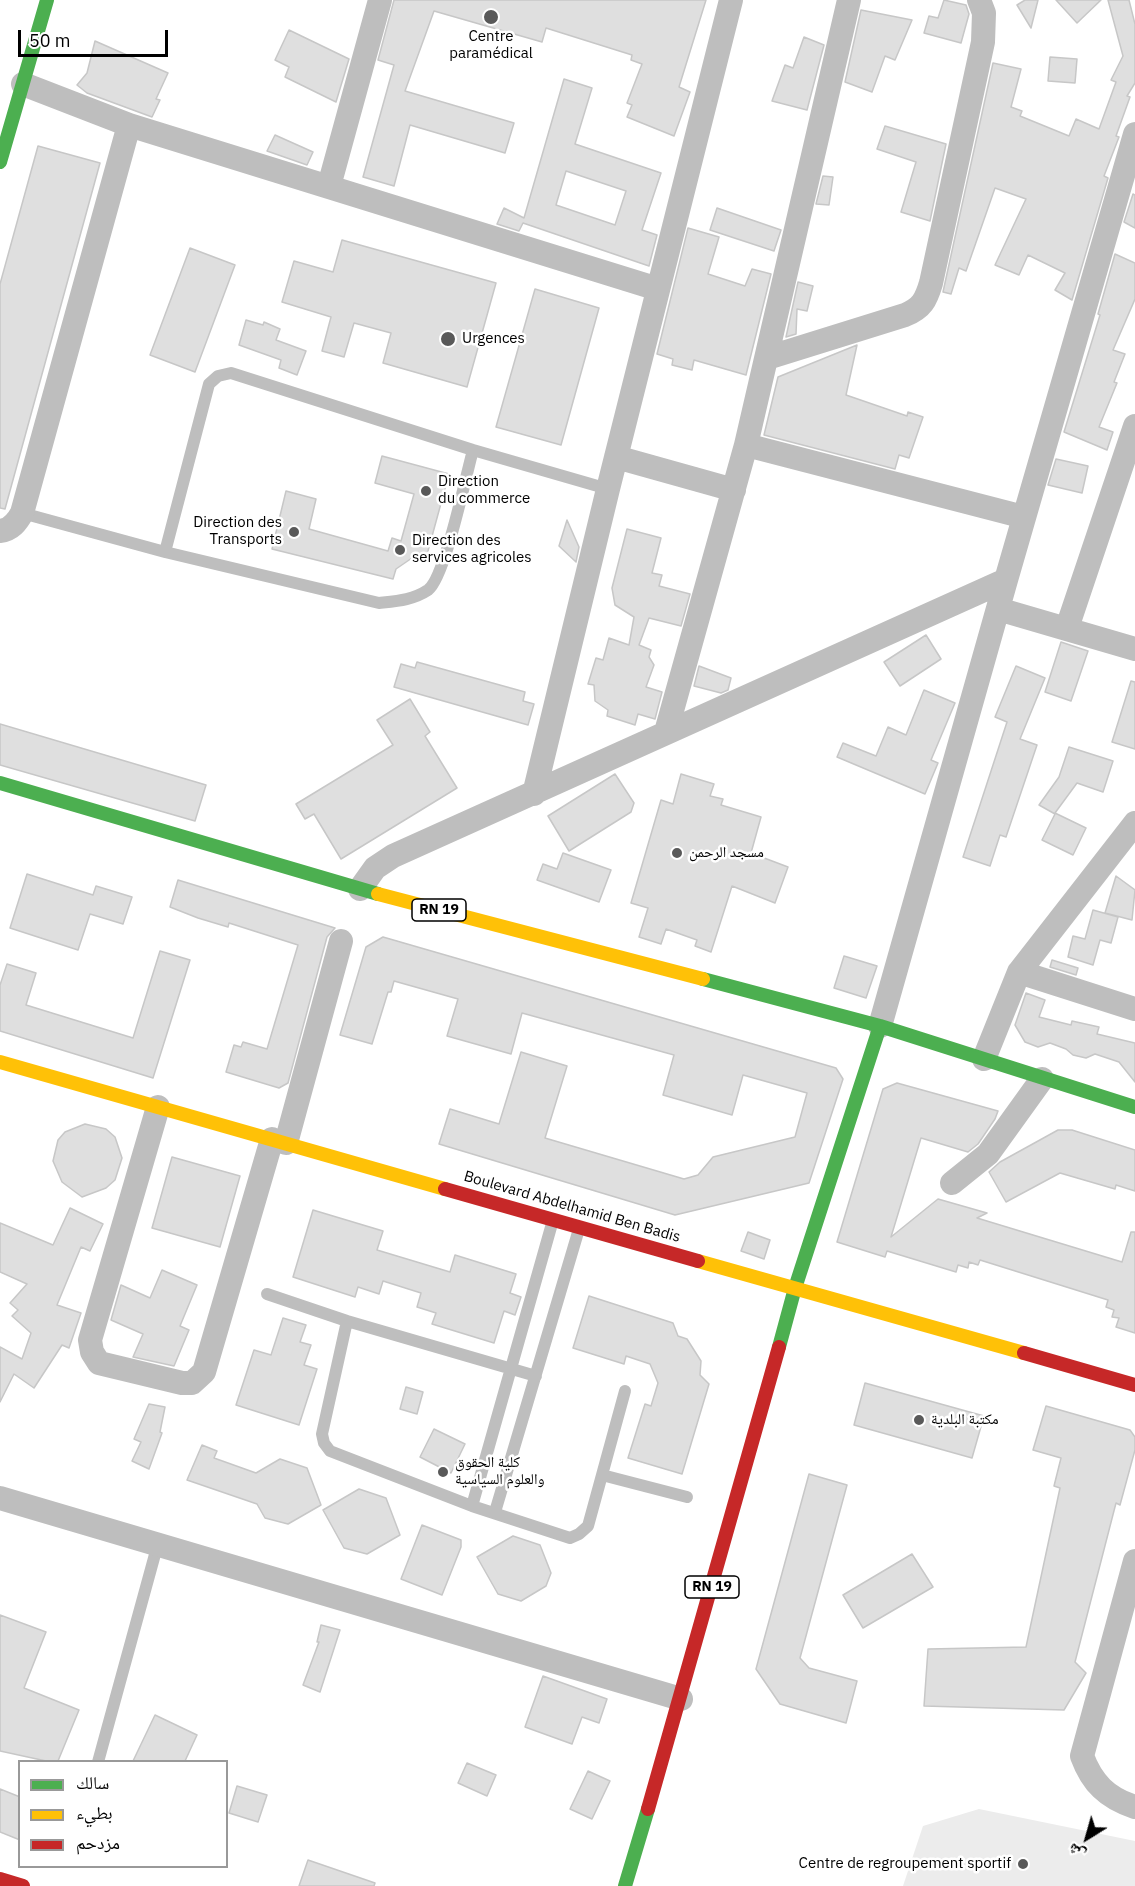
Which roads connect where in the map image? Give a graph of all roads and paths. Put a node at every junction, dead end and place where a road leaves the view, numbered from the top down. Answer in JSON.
{"nodes":[{"id":1,"x":47,"y":0,"type":"edge"},
{"id":2,"x":380,"y":0,"type":"edge"},
{"id":3,"x":731,"y":0,"type":"edge"},
{"id":4,"x":849,"y":0,"type":"edge"},
{"id":5,"x":979,"y":0,"type":"edge"},
{"id":6,"x":23,"y":84,"type":"junction"},
{"id":7,"x":129,"y":125,"type":"junction"},
{"id":8,"x":1135,"y":134,"type":"edge"},
{"id":9,"x":0,"y":162,"type":"edge"},
{"id":10,"x":329,"y":186,"type":"junction"},
{"id":11,"x":658,"y":289,"type":"junction"},
{"id":12,"x":767,"y":358,"type":"junction"},
{"id":13,"x":1135,"y":426,"type":"edge"},
{"id":14,"x":746,"y":445,"type":"junction"},
{"id":15,"x":473,"y":450,"type":"junction"},
{"id":16,"x":616,"y":457,"type":"junction"},
{"id":17,"x":608,"y":489,"type":"junction"},
{"id":18,"x":734,"y":490,"type":"junction"},
{"id":19,"x":22,"y":513,"type":"junction"},
{"id":20,"x":1024,"y":517,"type":"junction"},
{"id":21,"x":0,"y":531,"type":"edge"},
{"id":22,"x":165,"y":552,"type":"junction"},
{"id":23,"x":1006,"y":580,"type":"junction"},
{"id":24,"x":998,"y":609,"type":"junction"},
{"id":25,"x":1067,"y":628,"type":"junction"},
{"id":26,"x":1135,"y":649,"type":"edge"},
{"id":27,"x":666,"y":732,"type":"junction"},
{"id":28,"x":0,"y":783,"type":"edge"},
{"id":29,"x":534,"y":794,"type":"junction"},
{"id":30,"x":1135,"y":823,"type":"edge"},
{"id":31,"x":360,"y":889,"type":"junction"},
{"id":32,"x":341,"y":941,"type":"dead end"},
{"id":33,"x":1019,"y":972,"type":"junction"},
{"id":34,"x":1135,"y":1009,"type":"edge"},
{"id":35,"x":880,"y":1026,"type":"junction"},
{"id":36,"x":984,"y":1059,"type":"junction"},
{"id":37,"x":0,"y":1062,"type":"edge"},
{"id":38,"x":1042,"y":1079,"type":"junction"},
{"id":39,"x":158,"y":1107,"type":"junction"},
{"id":40,"x":1135,"y":1107,"type":"edge"},
{"id":41,"x":279,"y":1141,"type":"junction"},
{"id":42,"x":952,"y":1183,"type":"dead end"},
{"id":43,"x":553,"y":1218,"type":"junction"},
{"id":44,"x":580,"y":1227,"type":"junction"},
{"id":45,"x":795,"y":1288,"type":"junction"},
{"id":46,"x":267,"y":1294,"type":"dead end"},
{"id":47,"x":347,"y":1321,"type":"junction"},
{"id":48,"x":511,"y":1368,"type":"junction"},
{"id":49,"x":536,"y":1376,"type":"junction"},
{"id":50,"x":1135,"y":1385,"type":"edge"},
{"id":51,"x":625,"y":1392,"type":"dead end"},
{"id":52,"x":602,"y":1475,"type":"junction"},
{"id":53,"x":687,"y":1497,"type":"dead end"},
{"id":54,"x":0,"y":1498,"type":"edge"},
{"id":55,"x":472,"y":1506,"type":"junction"},
{"id":56,"x":495,"y":1512,"type":"junction"},
{"id":57,"x":156,"y":1547,"type":"junction"},
{"id":58,"x":1135,"y":1561,"type":"edge"},
{"id":59,"x":681,"y":1699,"type":"junction"},
{"id":60,"x":98,"y":1760,"type":"edge"},
{"id":61,"x":1135,"y":1807,"type":"edge"},
{"id":62,"x":0,"y":1879,"type":"edge"},
{"id":63,"x":23,"y":1886,"type":"edge"},
{"id":64,"x":625,"y":1886,"type":"edge"}],
"edges":[{"from":1,"to":6,"type":"main road"},
{"from":2,"to":10,"type":"street"},
{"from":3,"to":11,"type":"street"},
{"from":4,"to":12,"type":"street"},
{"from":5,"to":12,"type":"street"},
{"from":6,"to":7,"type":"street"},
{"from":6,"to":9,"type":"main road"},
{"from":7,"to":10,"type":"street"},
{"from":7,"to":19,"type":"street"},
{"from":8,"to":20,"type":"street"},
{"from":10,"to":11,"type":"street"},
{"from":11,"to":16,"type":"street"},
{"from":12,"to":14,"type":"street"},
{"from":13,"to":25,"type":"street"},
{"from":14,"to":18,"type":"street"},
{"from":14,"to":20,"type":"street"},
{"from":15,"to":17,"type":"lane"},
{"from":15,"to":22,"type":"lane"},
{"from":15,"to":22,"type":"lane"},
{"from":16,"to":17,"type":"street"},
{"from":16,"to":18,"type":"street"},
{"from":17,"to":29,"type":"street"},
{"from":18,"to":27,"type":"street"},
{"from":19,"to":21,"type":"street"},
{"from":19,"to":22,"type":"lane"},
{"from":20,"to":23,"type":"street"},
{"from":23,"to":24,"type":"street"},
{"from":23,"to":27,"type":"street"},
{"from":24,"to":25,"type":"street"},
{"from":24,"to":35,"type":"street"},
{"from":25,"to":26,"type":"street"},
{"from":27,"to":29,"type":"street"},
{"from":28,"to":31,"type":"main road","number":"RN 19"},
{"from":29,"to":31,"type":"street"},
{"from":30,"to":33,"type":"street"},
{"from":31,"to":35,"type":"main road","number":"RN 19"},
{"from":32,"to":41,"type":"street"},
{"from":33,"to":34,"type":"street"},
{"from":33,"to":36,"type":"street"},
{"from":35,"to":36,"type":"main road"},
{"from":35,"to":45,"type":"main road","number":"RN 19"},
{"from":36,"to":38,"type":"main road"},
{"from":37,"to":39,"type":"main road","name":"Boulevard Abdelhamid Ben Badis"},
{"from":38,"to":40,"type":"main road"},
{"from":38,"to":42,"type":"street"},
{"from":39,"to":41,"type":"main road","name":"Boulevard Abdelhamid Ben Badis"},
{"from":39,"to":41,"type":"street"},
{"from":41,"to":43,"type":"main road","name":"Boulevard Abdelhamid Ben Badis"},
{"from":43,"to":44,"type":"main road","name":"Boulevard Abdelhamid Ben Badis"},
{"from":43,"to":48,"type":"lane"},
{"from":44,"to":45,"type":"main road","name":"Boulevard Abdelhamid Ben Badis"},
{"from":44,"to":49,"type":"lane"},
{"from":45,"to":50,"type":"main road","name":"Boulevard Abdelhamid Ben Badis"},
{"from":45,"to":59,"type":"main road","number":"RN 19"},
{"from":46,"to":47,"type":"lane"},
{"from":47,"to":48,"type":"lane"},
{"from":47,"to":55,"type":"lane"},
{"from":48,"to":49,"type":"lane"},
{"from":48,"to":55,"type":"lane"},
{"from":49,"to":56,"type":"lane"},
{"from":51,"to":52,"type":"lane"},
{"from":52,"to":53,"type":"lane"},
{"from":52,"to":56,"type":"lane"},
{"from":54,"to":57,"type":"street"},
{"from":55,"to":56,"type":"lane"},
{"from":57,"to":59,"type":"street"},
{"from":57,"to":60,"type":"lane"},
{"from":58,"to":61,"type":"street"},
{"from":59,"to":64,"type":"main road","number":"RN 19"},
{"from":62,"to":63,"type":"main road"}]}
